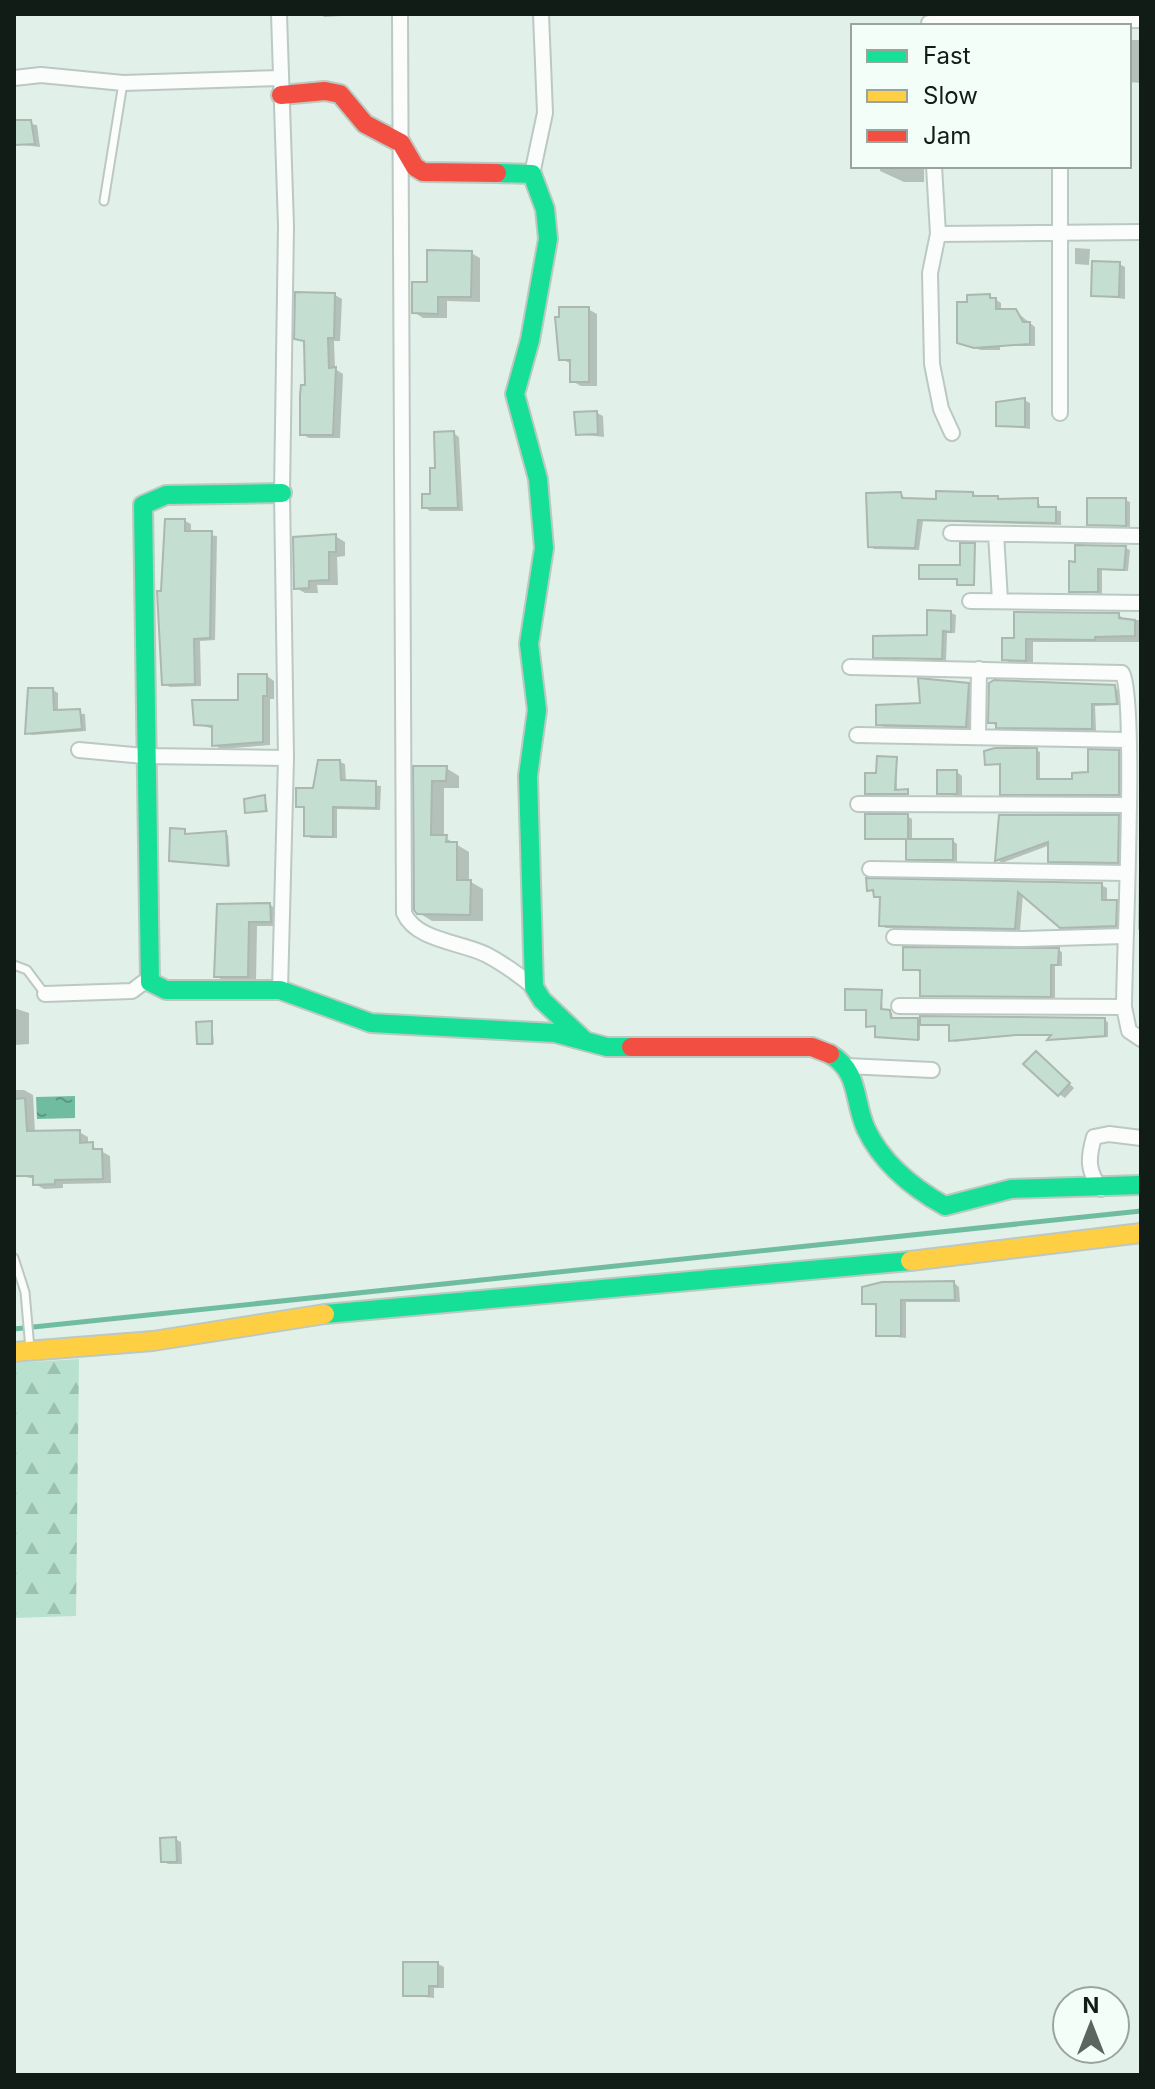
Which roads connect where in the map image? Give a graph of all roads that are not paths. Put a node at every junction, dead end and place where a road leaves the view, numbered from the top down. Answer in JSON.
{"nodes":[{"id":1,"x":279,"y":14,"type":"edge"},
{"id":2,"x":400,"y":14,"type":"edge"},
{"id":3,"x":541,"y":14,"type":"edge"},
{"id":4,"x":1141,"y":20,"type":"edge"},
{"id":5,"x":928,"y":21,"type":"edge"},
{"id":6,"x":1058,"y":24,"type":"edge"},
{"id":7,"x":14,"y":78,"type":"edge"},
{"id":8,"x":123,"y":83,"type":"junction"},
{"id":9,"x":281,"y":86,"type":"junction"},
{"id":10,"x":401,"y":143,"type":"junction"},
{"id":11,"x":934,"y":168,"type":"edge"},
{"id":12,"x":1060,"y":168,"type":"edge"},
{"id":13,"x":532,"y":174,"type":"junction"},
{"id":14,"x":104,"y":201,"type":"dead end"},
{"id":15,"x":1061,"y":231,"type":"junction"},
{"id":16,"x":1141,"y":232,"type":"edge"},
{"id":17,"x":938,"y":234,"type":"junction"},
{"id":18,"x":1060,"y":413,"type":"dead end"},
{"id":19,"x":952,"y":433,"type":"dead end"},
{"id":20,"x":282,"y":493,"type":"junction"},
{"id":21,"x":951,"y":533,"type":"dead end"},
{"id":22,"x":996,"y":534,"type":"junction"},
{"id":23,"x":1141,"y":536,"type":"edge"},
{"id":24,"x":1000,"y":600,"type":"junction"},
{"id":25,"x":970,"y":601,"type":"dead end"},
{"id":26,"x":1141,"y":603,"type":"edge"},
{"id":27,"x":850,"y":667,"type":"dead end"},
{"id":28,"x":979,"y":669,"type":"junction"},
{"id":29,"x":857,"y":735,"type":"dead end"},
{"id":30,"x":978,"y":735,"type":"junction"},
{"id":31,"x":1128,"y":740,"type":"junction"},
{"id":32,"x":79,"y":750,"type":"dead end"},
{"id":33,"x":144,"y":756,"type":"junction"},
{"id":34,"x":286,"y":758,"type":"junction"},
{"id":35,"x":858,"y":804,"type":"dead end"},
{"id":36,"x":1128,"y":805,"type":"junction"},
{"id":37,"x":870,"y":869,"type":"dead end"},
{"id":38,"x":1126,"y":873,"type":"junction"},
{"id":39,"x":1124,"y":936,"type":"junction"},
{"id":40,"x":894,"y":937,"type":"dead end"},
{"id":41,"x":14,"y":965,"type":"edge"},
{"id":42,"x":148,"y":979,"type":"junction"},
{"id":43,"x":534,"y":987,"type":"junction"},
{"id":44,"x":280,"y":990,"type":"junction"},
{"id":45,"x":45,"y":994,"type":"joint"},
{"id":46,"x":899,"y":1006,"type":"dead end"},
{"id":47,"x":1124,"y":1007,"type":"junction"},
{"id":48,"x":583,"y":1039,"type":"junction"},
{"id":49,"x":1141,"y":1039,"type":"edge"},
{"id":50,"x":847,"y":1066,"type":"junction"},
{"id":51,"x":932,"y":1070,"type":"dead end"},
{"id":52,"x":1141,"y":1138,"type":"edge"},
{"id":53,"x":1141,"y":1185,"type":"edge"},
{"id":54,"x":1101,"y":1189,"type":"junction"},
{"id":55,"x":1141,"y":1233,"type":"edge"},
{"id":56,"x":14,"y":1258,"type":"edge"},
{"id":57,"x":24,"y":1348,"type":"edge"}],
"edges":[{"from":1,"to":9,"type":"street"},
{"from":2,"to":10,"type":"street"},
{"from":3,"to":13,"type":"street"},
{"from":4,"to":6,"type":"street"},
{"from":5,"to":6,"type":"street"},
{"from":7,"to":8,"type":"street"},
{"from":8,"to":9,"type":"street"},
{"from":8,"to":14,"type":"lane"},
{"from":9,"to":10,"type":"street"},
{"from":9,"to":20,"type":"street"},
{"from":10,"to":13,"type":"street"},
{"from":10,"to":43,"type":"street"},
{"from":11,"to":17,"type":"street"},
{"from":12,"to":15,"type":"street"},
{"from":13,"to":43,"type":"street"},
{"from":15,"to":16,"type":"street"},
{"from":15,"to":17,"type":"street"},
{"from":15,"to":18,"type":"street"},
{"from":17,"to":19,"type":"street"},
{"from":20,"to":33,"type":"street"},
{"from":20,"to":34,"type":"street"},
{"from":21,"to":22,"type":"street"},
{"from":22,"to":23,"type":"street"},
{"from":22,"to":24,"type":"street"},
{"from":24,"to":25,"type":"street"},
{"from":24,"to":26,"type":"street"},
{"from":27,"to":28,"type":"street"},
{"from":28,"to":30,"type":"street"},
{"from":28,"to":31,"type":"street"},
{"from":29,"to":30,"type":"street"},
{"from":30,"to":31,"type":"street"},
{"from":31,"to":36,"type":"street"},
{"from":32,"to":33,"type":"street"},
{"from":33,"to":34,"type":"street"},
{"from":33,"to":42,"type":"street"},
{"from":34,"to":44,"type":"street"},
{"from":35,"to":36,"type":"street"},
{"from":36,"to":38,"type":"street"},
{"from":37,"to":38,"type":"street"},
{"from":38,"to":39,"type":"street"},
{"from":39,"to":40,"type":"street"},
{"from":39,"to":47,"type":"street"},
{"from":41,"to":45,"type":"lane"},
{"from":42,"to":44,"type":"street"},
{"from":42,"to":45,"type":"street"},
{"from":43,"to":48,"type":"street"},
{"from":44,"to":48,"type":"street"},
{"from":46,"to":47,"type":"street"},
{"from":47,"to":49,"type":"street"},
{"from":48,"to":50,"type":"street"},
{"from":50,"to":51,"type":"street"},
{"from":50,"to":54,"type":"street"},
{"from":52,"to":54,"type":"street"},
{"from":53,"to":54,"type":"street"},
{"from":55,"to":57,"type":"street"},
{"from":56,"to":57,"type":"lane"}]}
